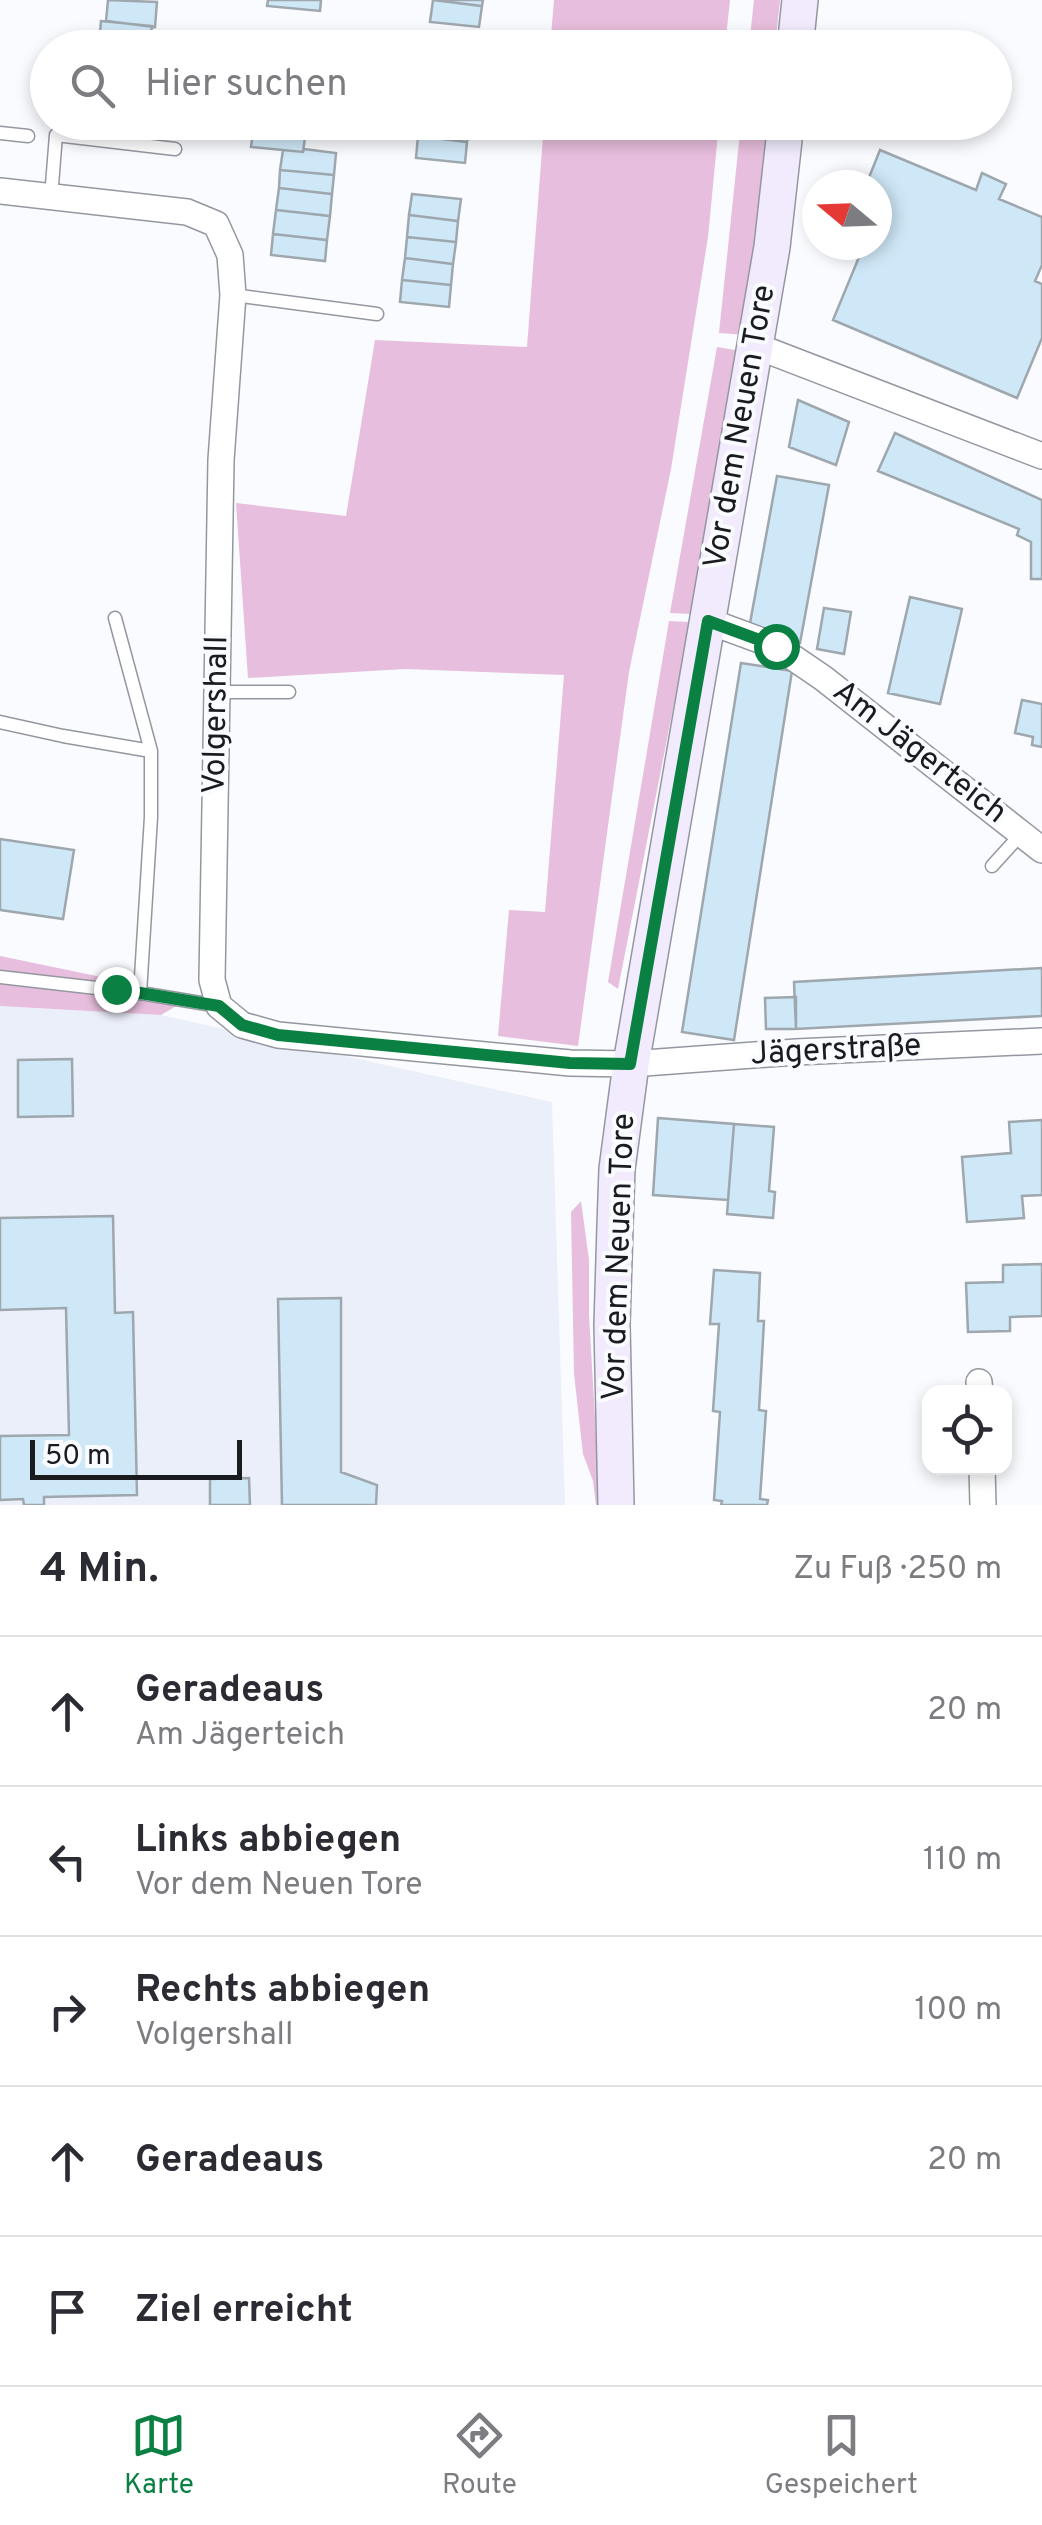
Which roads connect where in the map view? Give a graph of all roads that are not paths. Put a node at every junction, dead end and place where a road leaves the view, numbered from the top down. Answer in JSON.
{"nodes":[{"id":1,"x":800,"y":0,"type":"edge"},
{"id":2,"x":796,"y":30,"type":"edge"},
{"id":3,"x":0,"y":133,"type":"edge"},
{"id":4,"x":28,"y":136,"type":"dead end"},
{"id":5,"x":56,"y":140,"type":"edge"},
{"id":6,"x":98,"y":140,"type":"edge"},
{"id":7,"x":784,"y":140,"type":"edge"},
{"id":8,"x":174,"y":149,"type":"dead end"},
{"id":9,"x":0,"y":191,"type":"edge"},
{"id":10,"x":51,"y":197,"type":"junction"},
{"id":11,"x":233,"y":296,"type":"junction"},
{"id":12,"x":377,"y":314,"type":"dead end"},
{"id":13,"x":756,"y":346,"type":"junction"},
{"id":14,"x":1042,"y":456,"type":"edge"},
{"id":15,"x":116,"y":618,"type":"dead end"},
{"id":16,"x":708,"y":621,"type":"junction"},
{"id":17,"x":217,"y":692,"type":"junction"},
{"id":18,"x":289,"y":692,"type":"dead end"},
{"id":19,"x":0,"y":722,"type":"edge"},
{"id":20,"x":150,"y":751,"type":"junction"},
{"id":21,"x":1032,"y":841,"type":"edge"},
{"id":22,"x":992,"y":866,"type":"dead end"},
{"id":23,"x":0,"y":977,"type":"edge"},
{"id":24,"x":140,"y":992,"type":"junction"},
{"id":25,"x":219,"y":1006,"type":"junction"},
{"id":26,"x":1042,"y":1040,"type":"edge"},
{"id":27,"x":630,"y":1064,"type":"junction"},
{"id":28,"x":982,"y":1475,"type":"edge"},
{"id":29,"x":616,"y":1505,"type":"edge"},
{"id":30,"x":984,"y":1505,"type":"edge"}],
"edges":[{"from":1,"to":2,"type":"main road"},
{"from":3,"to":4,"type":"lane"},
{"from":5,"to":10,"type":"lane"},
{"from":6,"to":8,"type":"lane"},
{"from":7,"to":13,"type":"main road","name":"Vor dem Neuen Tore"},
{"from":9,"to":10,"type":"street","name":"Volgershall"},
{"from":10,"to":11,"type":"street","name":"Volgershall"},
{"from":11,"to":12,"type":"lane"},
{"from":11,"to":17,"type":"street","name":"Volgershall"},
{"from":13,"to":14,"type":"street"},
{"from":13,"to":16,"type":"main road","name":"Vor dem Neuen Tore"},
{"from":15,"to":20,"type":"lane"},
{"from":16,"to":21,"type":"street","name":"Am Jägerteich"},
{"from":16,"to":27,"type":"main road","name":"Vor dem Neuen Tore"},
{"from":17,"to":18,"type":"lane"},
{"from":17,"to":25,"type":"street","name":"Volgershall"},
{"from":19,"to":20,"type":"lane"},
{"from":20,"to":24,"type":"lane"},
{"from":21,"to":22,"type":"lane","name":"Am Jägerteich"},
{"from":23,"to":24,"type":"lane"},
{"from":24,"to":25,"type":"lane"},
{"from":25,"to":27,"type":"street"},
{"from":26,"to":27,"type":"street","name":"Jägerstraße"},
{"from":27,"to":29,"type":"main road","name":"Vor dem Neuen Tore"},
{"from":28,"to":30,"type":"street"}]}
